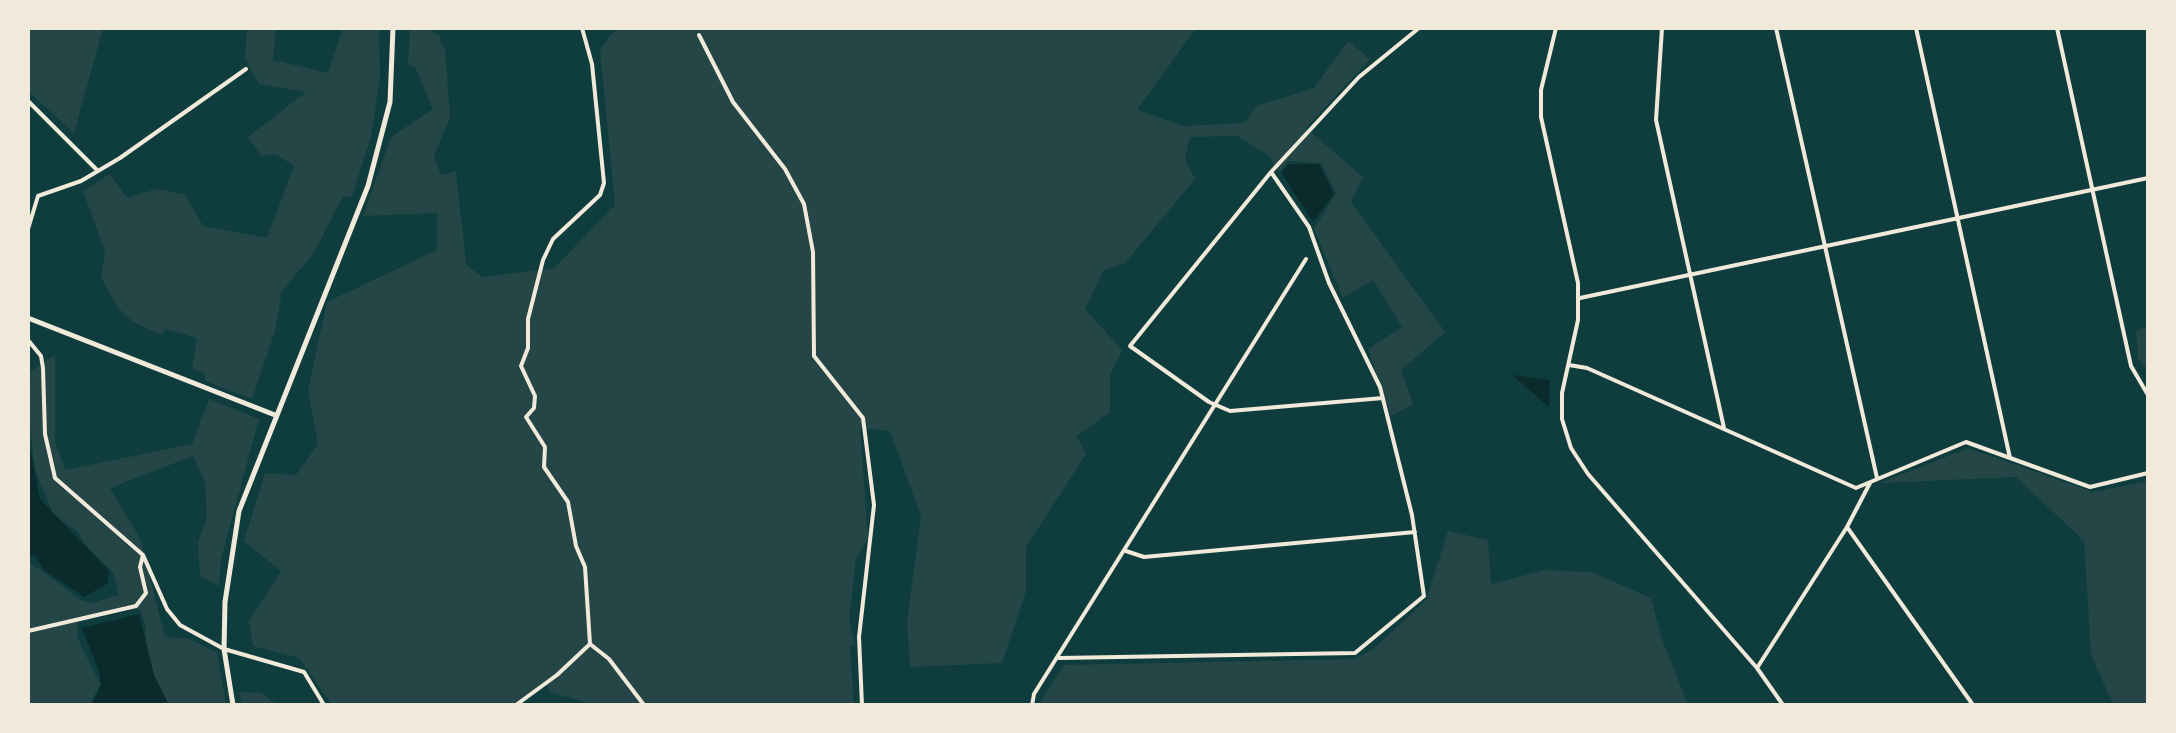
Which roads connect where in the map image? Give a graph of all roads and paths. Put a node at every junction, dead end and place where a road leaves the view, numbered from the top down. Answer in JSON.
{"nodes":[{"id":1,"x":393,"y":28,"type":"edge"},
{"id":2,"x":582,"y":28,"type":"edge"},
{"id":3,"x":1419,"y":28,"type":"edge"},
{"id":4,"x":1556,"y":28,"type":"edge"},
{"id":5,"x":1662,"y":28,"type":"edge"},
{"id":6,"x":1776,"y":28,"type":"edge"},
{"id":7,"x":1916,"y":28,"type":"edge"},
{"id":8,"x":2057,"y":28,"type":"edge"},
{"id":9,"x":699,"y":35,"type":"dead end"},
{"id":10,"x":246,"y":69,"type":"dead end"},
{"id":11,"x":28,"y":101,"type":"edge"},
{"id":12,"x":98,"y":171,"type":"junction"},
{"id":13,"x":1271,"y":172,"type":"junction"},
{"id":14,"x":2148,"y":178,"type":"edge"},
{"id":15,"x":2093,"y":190,"type":"junction"},
{"id":16,"x":1958,"y":218,"type":"junction"},
{"id":17,"x":28,"y":229,"type":"edge"},
{"id":18,"x":1825,"y":248,"type":"junction"},
{"id":19,"x":1306,"y":259,"type":"dead end"},
{"id":20,"x":1691,"y":276,"type":"junction"},
{"id":21,"x":1580,"y":298,"type":"junction"},
{"id":22,"x":28,"y":318,"type":"edge"},
{"id":23,"x":28,"y":340,"type":"edge"},
{"id":24,"x":1569,"y":365,"type":"junction"},
{"id":25,"x":1383,"y":398,"type":"junction"},
{"id":26,"x":1216,"y":405,"type":"junction"},
{"id":27,"x":2148,"y":406,"type":"edge"},
{"id":28,"x":275,"y":415,"type":"junction"},
{"id":29,"x":1724,"y":428,"type":"junction"},
{"id":30,"x":2010,"y":458,"type":"junction"},
{"id":31,"x":2148,"y":473,"type":"edge"},
{"id":32,"x":1877,"y":478,"type":"junction"},
{"id":33,"x":1870,"y":483,"type":"junction"},
{"id":34,"x":1847,"y":527,"type":"junction"},
{"id":35,"x":1415,"y":532,"type":"junction"},
{"id":36,"x":1126,"y":551,"type":"junction"},
{"id":37,"x":143,"y":555,"type":"junction"},
{"id":38,"x":28,"y":631,"type":"edge"},
{"id":39,"x":590,"y":644,"type":"junction"},
{"id":40,"x":224,"y":649,"type":"junction"},
{"id":41,"x":1059,"y":658,"type":"junction"},
{"id":42,"x":1757,"y":668,"type":"junction"},
{"id":43,"x":233,"y":705,"type":"edge"},
{"id":44,"x":324,"y":705,"type":"edge"},
{"id":45,"x":516,"y":705,"type":"edge"},
{"id":46,"x":644,"y":705,"type":"edge"},
{"id":47,"x":862,"y":705,"type":"edge"},
{"id":48,"x":1032,"y":705,"type":"edge"},
{"id":49,"x":1783,"y":705,"type":"edge"},
{"id":50,"x":1973,"y":705,"type":"edge"}],
"edges":[{"from":1,"to":28,"type":"street"},
{"from":2,"to":39,"type":"street"},
{"from":3,"to":13,"type":"street"},
{"from":4,"to":21,"type":"street"},
{"from":5,"to":20,"type":"street"},
{"from":6,"to":18,"type":"street"},
{"from":7,"to":16,"type":"street"},
{"from":8,"to":15,"type":"street"},
{"from":9,"to":47,"type":"street"},
{"from":10,"to":12,"type":"street"},
{"from":11,"to":12,"type":"street"},
{"from":12,"to":17,"type":"street"},
{"from":13,"to":25,"type":"street"},
{"from":13,"to":26,"type":"street"},
{"from":14,"to":15,"type":"street"},
{"from":15,"to":16,"type":"street"},
{"from":15,"to":27,"type":"street"},
{"from":16,"to":18,"type":"street"},
{"from":16,"to":30,"type":"street"},
{"from":18,"to":20,"type":"street"},
{"from":18,"to":32,"type":"street"},
{"from":19,"to":26,"type":"street"},
{"from":20,"to":21,"type":"street"},
{"from":20,"to":29,"type":"street"},
{"from":21,"to":24,"type":"street"},
{"from":22,"to":28,"type":"street"},
{"from":23,"to":37,"type":"street"},
{"from":24,"to":29,"type":"street"},
{"from":24,"to":42,"type":"street"},
{"from":25,"to":26,"type":"street"},
{"from":25,"to":35,"type":"street"},
{"from":26,"to":36,"type":"street"},
{"from":28,"to":40,"type":"street"},
{"from":29,"to":33,"type":"street"},
{"from":30,"to":31,"type":"street"},
{"from":30,"to":32,"type":"street"},
{"from":32,"to":33,"type":"street"},
{"from":33,"to":34,"type":"street"},
{"from":34,"to":42,"type":"street"},
{"from":34,"to":50,"type":"street"},
{"from":35,"to":36,"type":"street"},
{"from":35,"to":41,"type":"street"},
{"from":36,"to":41,"type":"street"},
{"from":37,"to":38,"type":"street"},
{"from":37,"to":40,"type":"street"},
{"from":39,"to":45,"type":"street"},
{"from":39,"to":46,"type":"street"},
{"from":40,"to":43,"type":"street"},
{"from":40,"to":44,"type":"street"},
{"from":41,"to":48,"type":"street"},
{"from":42,"to":49,"type":"street"}]}
